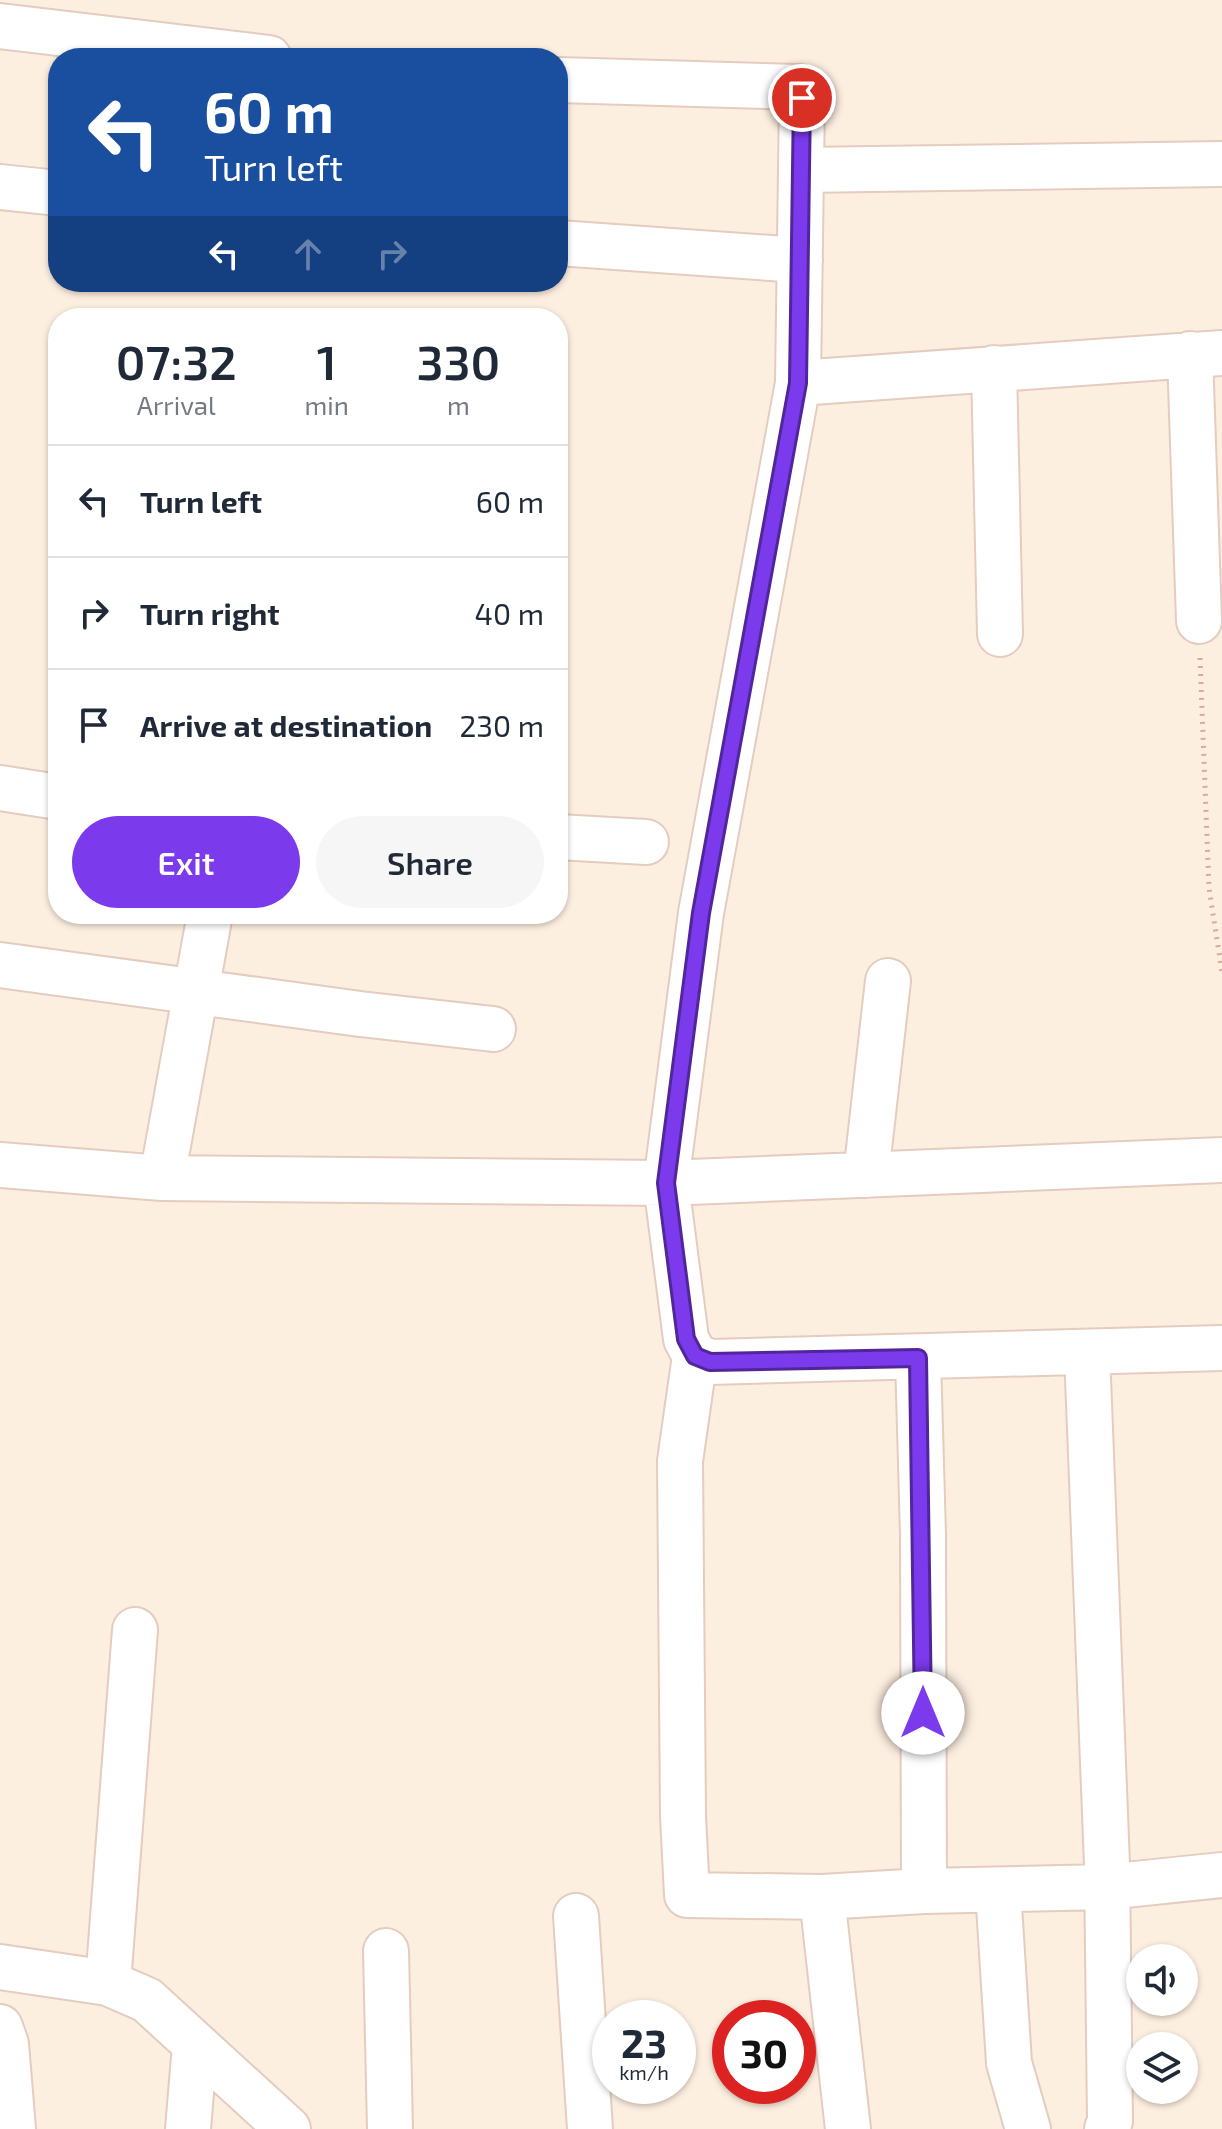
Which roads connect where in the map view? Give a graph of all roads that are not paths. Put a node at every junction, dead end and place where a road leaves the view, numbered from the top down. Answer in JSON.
{"nodes":[{"id":1,"x":0,"y":26,"type":"edge"},
{"id":2,"x":185,"y":48,"type":"edge"},
{"id":3,"x":568,"y":80,"type":"edge"},
{"id":4,"x":1222,"y":164,"type":"edge"},
{"id":5,"x":801,"y":170,"type":"junction"},
{"id":6,"x":0,"y":187,"type":"edge"},
{"id":7,"x":48,"y":192,"type":"edge"},
{"id":8,"x":568,"y":244,"type":"edge"},
{"id":9,"x":800,"y":260,"type":"junction"},
{"id":10,"x":1206,"y":353,"type":"edge"},
{"id":11,"x":994,"y":368,"type":"junction"},
{"id":12,"x":798,"y":383,"type":"junction"},
{"id":13,"x":1199,"y":621,"type":"road end"},
{"id":14,"x":1000,"y":634,"type":"dead end"},
{"id":15,"x":0,"y":788,"type":"edge"},
{"id":16,"x":48,"y":795,"type":"edge"},
{"id":17,"x":568,"y":838,"type":"edge"},
{"id":18,"x":646,"y":842,"type":"dead end"},
{"id":19,"x":208,"y":924,"type":"edge"},
{"id":20,"x":0,"y":965,"type":"edge"},
{"id":21,"x":888,"y":981,"type":"dead end"},
{"id":22,"x":197,"y":993,"type":"junction"},
{"id":23,"x":493,"y":1029,"type":"dead end"},
{"id":24,"x":1222,"y":1160,"type":"edge"},
{"id":25,"x":0,"y":1165,"type":"edge"},
{"id":26,"x":866,"y":1175,"type":"junction"},
{"id":27,"x":162,"y":1178,"type":"junction"},
{"id":28,"x":666,"y":1183,"type":"junction"},
{"id":29,"x":1222,"y":1348,"type":"edge"},
{"id":30,"x":1087,"y":1352,"type":"junction"},
{"id":31,"x":695,"y":1356,"type":"junction"},
{"id":32,"x":918,"y":1358,"type":"junction"},
{"id":33,"x":135,"y":1630,"type":"dead end"},
{"id":34,"x":1222,"y":1875,"type":"edge"},
{"id":35,"x":1106,"y":1887,"type":"junction"},
{"id":36,"x":998,"y":1890,"type":"junction"},
{"id":37,"x":924,"y":1891,"type":"junction"},
{"id":38,"x":822,"y":1897,"type":"junction"},
{"id":39,"x":576,"y":1916,"type":"dead end"},
{"id":40,"x":386,"y":1951,"type":"dead end"},
{"id":41,"x":0,"y":1967,"type":"edge"},
{"id":42,"x":108,"y":1983,"type":"junction"},
{"id":43,"x":0,"y":2027,"type":"edge"},
{"id":44,"x":195,"y":2045,"type":"junction"},
{"id":45,"x":13,"y":2129,"type":"edge"},
{"id":46,"x":188,"y":2129,"type":"edge"},
{"id":47,"x":288,"y":2129,"type":"edge"},
{"id":48,"x":390,"y":2129,"type":"edge"},
{"id":49,"x":590,"y":2129,"type":"edge"},
{"id":50,"x":848,"y":2129,"type":"edge"},
{"id":51,"x":1028,"y":2129,"type":"edge"},
{"id":52,"x":1107,"y":2129,"type":"edge"}],
"edges":[{"from":1,"to":2,"type":"street"},
{"from":3,"to":5,"type":"street"},
{"from":4,"to":5,"type":"street"},
{"from":5,"to":9,"type":"street"},
{"from":6,"to":7,"type":"street"},
{"from":8,"to":9,"type":"street"},
{"from":9,"to":12,"type":"street"},
{"from":10,"to":11,"type":"street"},
{"from":10,"to":13,"type":"street"},
{"from":11,"to":12,"type":"street"},
{"from":11,"to":14,"type":"street"},
{"from":12,"to":28,"type":"street"},
{"from":15,"to":16,"type":"street"},
{"from":17,"to":18,"type":"street"},
{"from":19,"to":22,"type":"street"},
{"from":20,"to":22,"type":"street"},
{"from":21,"to":26,"type":"street"},
{"from":22,"to":23,"type":"street"},
{"from":22,"to":27,"type":"street"},
{"from":24,"to":26,"type":"street"},
{"from":25,"to":27,"type":"street"},
{"from":26,"to":28,"type":"street"},
{"from":27,"to":28,"type":"street"},
{"from":28,"to":31,"type":"street"},
{"from":29,"to":30,"type":"street"},
{"from":30,"to":32,"type":"street"},
{"from":30,"to":35,"type":"street"},
{"from":31,"to":32,"type":"street"},
{"from":31,"to":38,"type":"street"},
{"from":32,"to":37,"type":"street"},
{"from":33,"to":42,"type":"street"},
{"from":34,"to":35,"type":"street"},
{"from":35,"to":36,"type":"street"},
{"from":35,"to":52,"type":"street"},
{"from":36,"to":37,"type":"street"},
{"from":36,"to":51,"type":"street"},
{"from":37,"to":38,"type":"street"},
{"from":38,"to":50,"type":"street"},
{"from":39,"to":49,"type":"street"},
{"from":40,"to":48,"type":"street"},
{"from":41,"to":42,"type":"street"},
{"from":42,"to":44,"type":"street"},
{"from":43,"to":45,"type":"street"},
{"from":44,"to":46,"type":"street"},
{"from":44,"to":47,"type":"street"}]}
